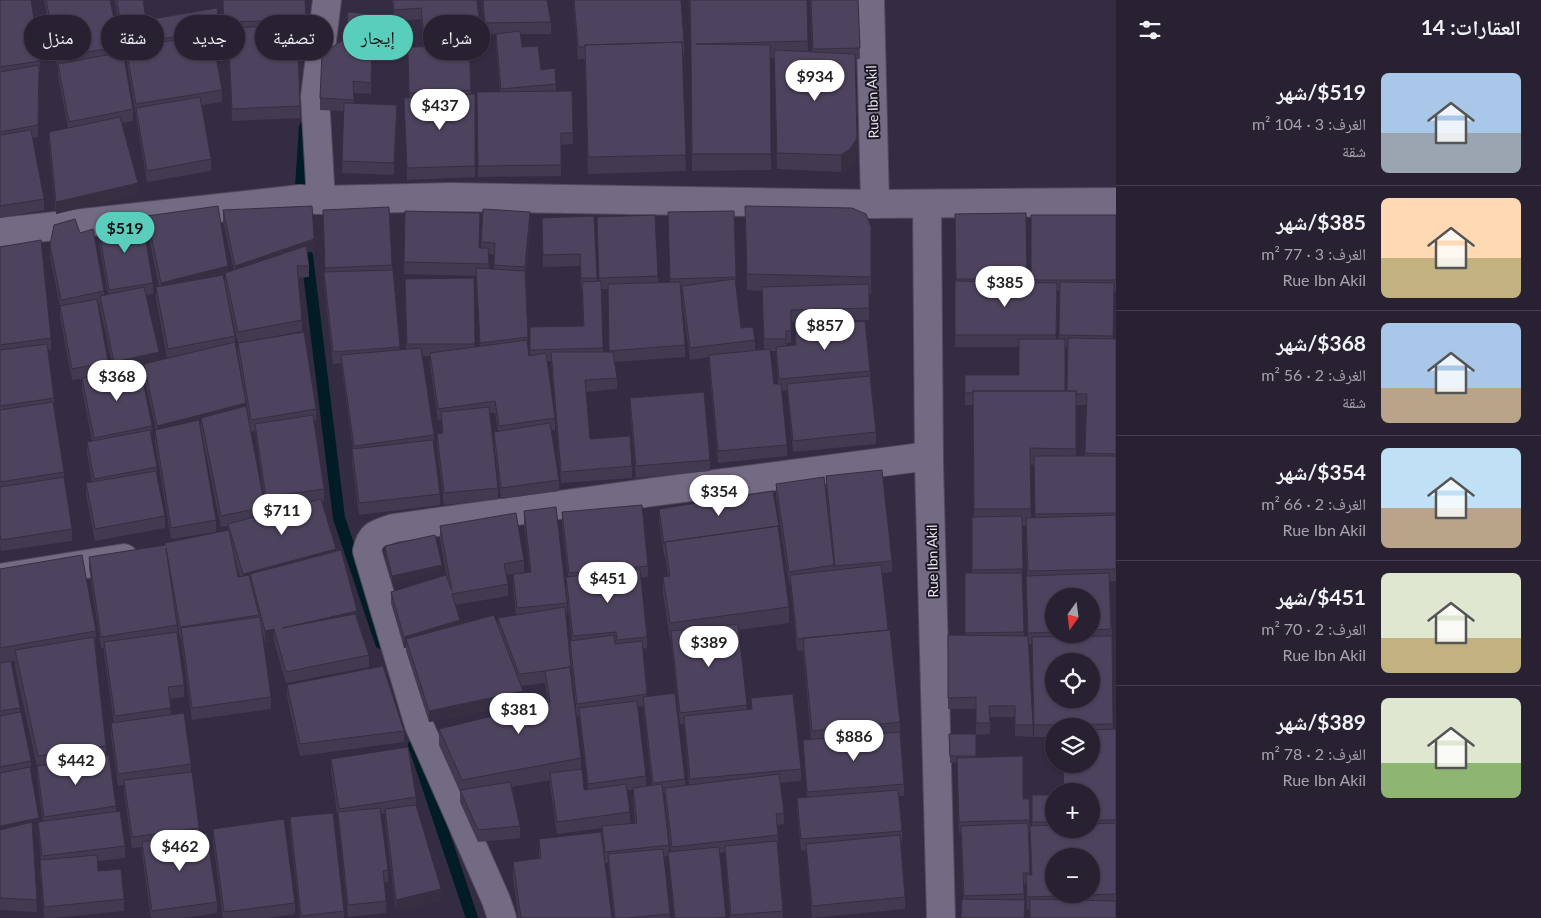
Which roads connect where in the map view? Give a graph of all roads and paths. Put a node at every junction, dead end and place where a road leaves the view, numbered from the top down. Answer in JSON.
{"nodes":[{"id":1,"x":327,"y":0,"type":"edge"},
{"id":2,"x":870,"y":0,"type":"edge"},
{"id":3,"x":321,"y":200,"type":"junction"},
{"id":4,"x":1116,"y":202,"type":"edge"},
{"id":5,"x":875,"y":204,"type":"junction"},
{"id":6,"x":927,"y":204,"type":"junction"},
{"id":7,"x":0,"y":232,"type":"edge"},
{"id":8,"x":929,"y":456,"type":"junction"},
{"id":9,"x":146,"y":554,"type":"edge"},
{"id":10,"x":0,"y":578,"type":"edge"},
{"id":11,"x":502,"y":918,"type":"edge"},
{"id":12,"x":941,"y":918,"type":"edge"}],
"edges":[{"from":1,"to":3,"type":"street"},
{"from":2,"to":5,"type":"street","name":"Rue Ibn Akil"},
{"from":3,"to":5,"type":"street"},
{"from":3,"to":7,"type":"street"},
{"from":4,"to":6,"type":"street"},
{"from":5,"to":6,"type":"street"},
{"from":6,"to":8,"type":"street","name":"Rue Ibn Akil"},
{"from":8,"to":11,"type":"street"},
{"from":8,"to":12,"type":"street","name":"Rue Ibn Akil"},
{"from":9,"to":10,"type":"street"}]}
